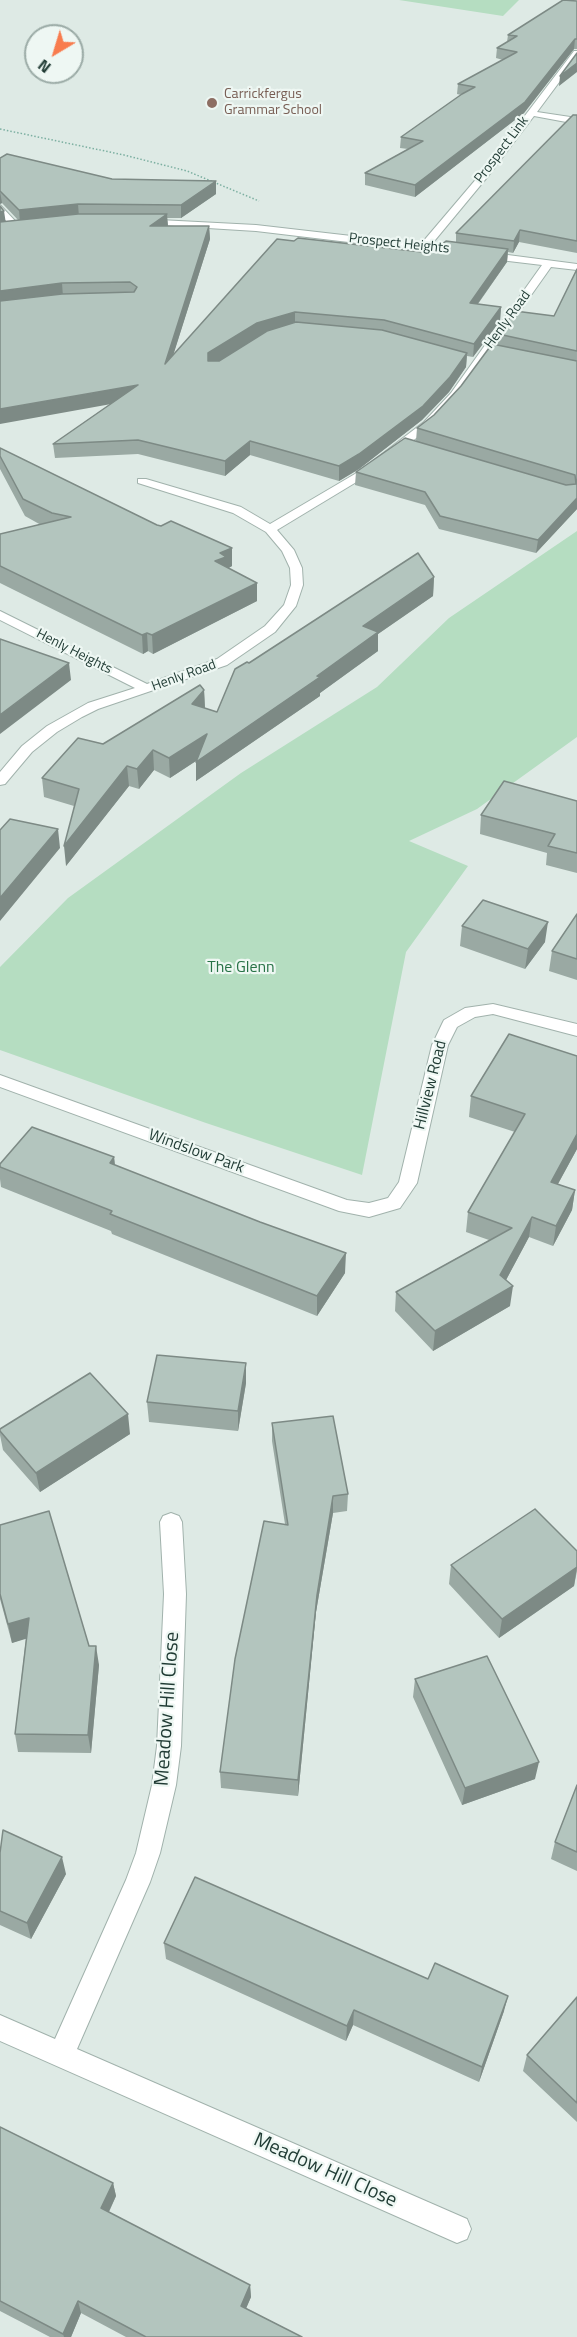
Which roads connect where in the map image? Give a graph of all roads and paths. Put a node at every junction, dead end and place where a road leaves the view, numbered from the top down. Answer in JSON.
{"nodes":[{"id":1,"x":575,"y":57,"type":"edge"},
{"id":2,"x":531,"y":113,"type":"junction"},
{"id":3,"x":577,"y":121,"type":"edge"},
{"id":4,"x":0,"y":129,"type":"edge"},
{"id":5,"x":0,"y":208,"type":"edge"},
{"id":6,"x":133,"y":221,"type":"edge"},
{"id":7,"x":256,"y":228,"type":"junction"},
{"id":8,"x":0,"y":230,"type":"edge"},
{"id":9,"x":425,"y":246,"type":"junction"},
{"id":10,"x":549,"y":263,"type":"junction"},
{"id":11,"x":577,"y":267,"type":"edge"},
{"id":12,"x":142,"y":481,"type":"dead end"},
{"id":13,"x":270,"y":529,"type":"junction"},
{"id":14,"x":0,"y":615,"type":"edge"},
{"id":15,"x":147,"y":689,"type":"junction"},
{"id":16,"x":0,"y":781,"type":"edge"},
{"id":17,"x":577,"y":1030,"type":"edge"},
{"id":18,"x":0,"y":1081,"type":"edge"},
{"id":19,"x":393,"y":1203,"type":"joint"},
{"id":20,"x":171,"y":1522,"type":"dead end"},
{"id":21,"x":0,"y":2028,"type":"edge"},
{"id":22,"x":62,"y":2056,"type":"junction"},
{"id":23,"x":456,"y":2229,"type":"dead end"}],
"edges":[{"from":1,"to":2,"type":"street","name":"Prospect Link"},
{"from":2,"to":3,"type":"street"},
{"from":2,"to":9,"type":"street","name":"Prospect Link"},
{"from":4,"to":7,"type":"path"},
{"from":5,"to":8,"type":"street"},
{"from":6,"to":7,"type":"street","name":"Prospect Heights"},
{"from":7,"to":9,"type":"street","name":"Prospect Heights"},
{"from":9,"to":10,"type":"street","name":"Prospect Heights"},
{"from":10,"to":11,"type":"street","name":"Prospect Heights"},
{"from":10,"to":13,"type":"street","name":"Henly Road"},
{"from":12,"to":13,"type":"street","name":"Henly Road"},
{"from":13,"to":15,"type":"street","name":"Henly Road"},
{"from":14,"to":15,"type":"street","name":"Henly Heights"},
{"from":15,"to":16,"type":"street","name":"Henly Road"},
{"from":17,"to":19,"type":"street","name":"Hillview Road"},
{"from":18,"to":19,"type":"street","name":"Windslow Park"},
{"from":20,"to":22,"type":"street","name":"Meadow Hill Close"},
{"from":21,"to":22,"type":"street","name":"Meadow Hill Close"},
{"from":22,"to":23,"type":"street","name":"Meadow Hill Close"}]}
